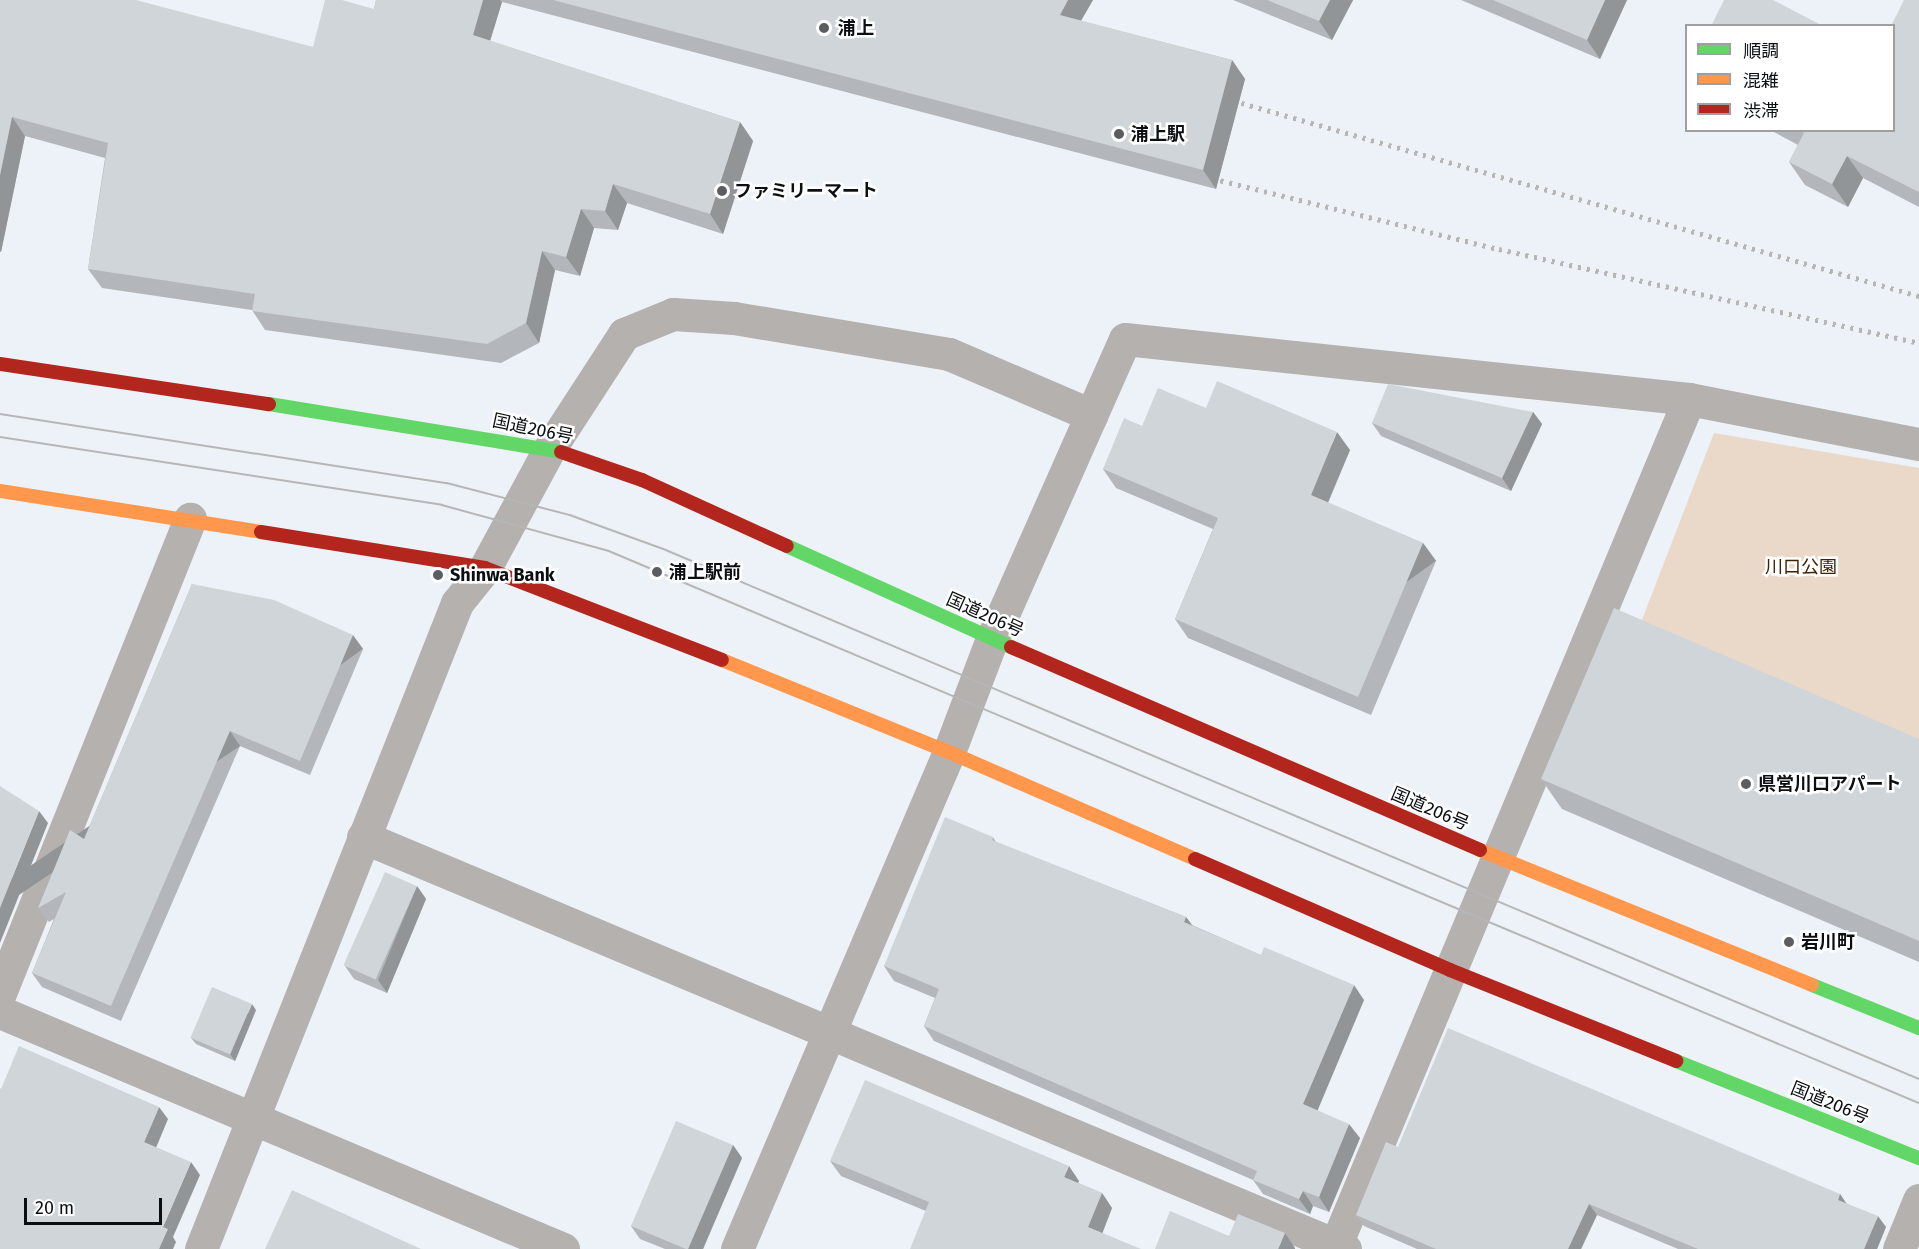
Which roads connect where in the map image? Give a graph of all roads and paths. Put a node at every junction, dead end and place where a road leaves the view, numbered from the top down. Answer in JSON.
{"nodes":[{"id":1,"x":0,"y":364,"type":"edge"},
{"id":2,"x":1689,"y":399,"type":"junction"},
{"id":3,"x":1091,"y":415,"type":"junction"},
{"id":4,"x":1919,"y":444,"type":"edge"},
{"id":5,"x":550,"y":448,"type":"junction"},
{"id":6,"x":0,"y":491,"type":"edge"},
{"id":7,"x":190,"y":519,"type":"junction"},
{"id":8,"x":485,"y":568,"type":"junction"},
{"id":9,"x":993,"y":639,"type":"junction"},
{"id":10,"x":949,"y":752,"type":"junction"},
{"id":11,"x":363,"y":837,"type":"junction"},
{"id":12,"x":1497,"y":857,"type":"junction"},
{"id":13,"x":1450,"y":970,"type":"junction"},
{"id":14,"x":0,"y":993,"type":"edge"},
{"id":15,"x":0,"y":1012,"type":"edge"},
{"id":16,"x":1919,"y":1028,"type":"edge"},
{"id":17,"x":829,"y":1033,"type":"junction"},
{"id":18,"x":249,"y":1119,"type":"junction"},
{"id":19,"x":1919,"y":1158,"type":"edge"},
{"id":20,"x":1919,"y":1200,"type":"edge"},
{"id":21,"x":1338,"y":1248,"type":"edge"},
{"id":22,"x":201,"y":1249,"type":"edge"},
{"id":23,"x":563,"y":1249,"type":"edge"},
{"id":24,"x":737,"y":1249,"type":"edge"},
{"id":25,"x":1899,"y":1249,"type":"edge"}],
"edges":[{"from":1,"to":5,"type":"highway","name":"国道206号"},
{"from":2,"to":3,"type":"street"},
{"from":2,"to":4,"type":"street"},
{"from":2,"to":12,"type":"street"},
{"from":3,"to":5,"type":"street"},
{"from":3,"to":9,"type":"street"},
{"from":5,"to":8,"type":"street"},
{"from":5,"to":9,"type":"highway","name":"国道206号"},
{"from":6,"to":7,"type":"highway","name":"国道206号"},
{"from":7,"to":8,"type":"highway","name":"国道206号"},
{"from":7,"to":14,"type":"street"},
{"from":8,"to":10,"type":"highway","name":"国道206号"},
{"from":8,"to":11,"type":"street"},
{"from":9,"to":10,"type":"street"},
{"from":9,"to":12,"type":"highway","name":"国道206号"},
{"from":10,"to":13,"type":"highway","name":"国道206号"},
{"from":10,"to":17,"type":"street"},
{"from":11,"to":17,"type":"street"},
{"from":11,"to":18,"type":"street"},
{"from":12,"to":13,"type":"street"},
{"from":12,"to":16,"type":"highway","name":"国道206号"},
{"from":13,"to":19,"type":"highway","name":"国道206号"},
{"from":13,"to":21,"type":"street"},
{"from":15,"to":18,"type":"street"},
{"from":17,"to":21,"type":"street"},
{"from":17,"to":24,"type":"street"},
{"from":18,"to":22,"type":"street"},
{"from":18,"to":23,"type":"street"},
{"from":20,"to":25,"type":"street"}]}
